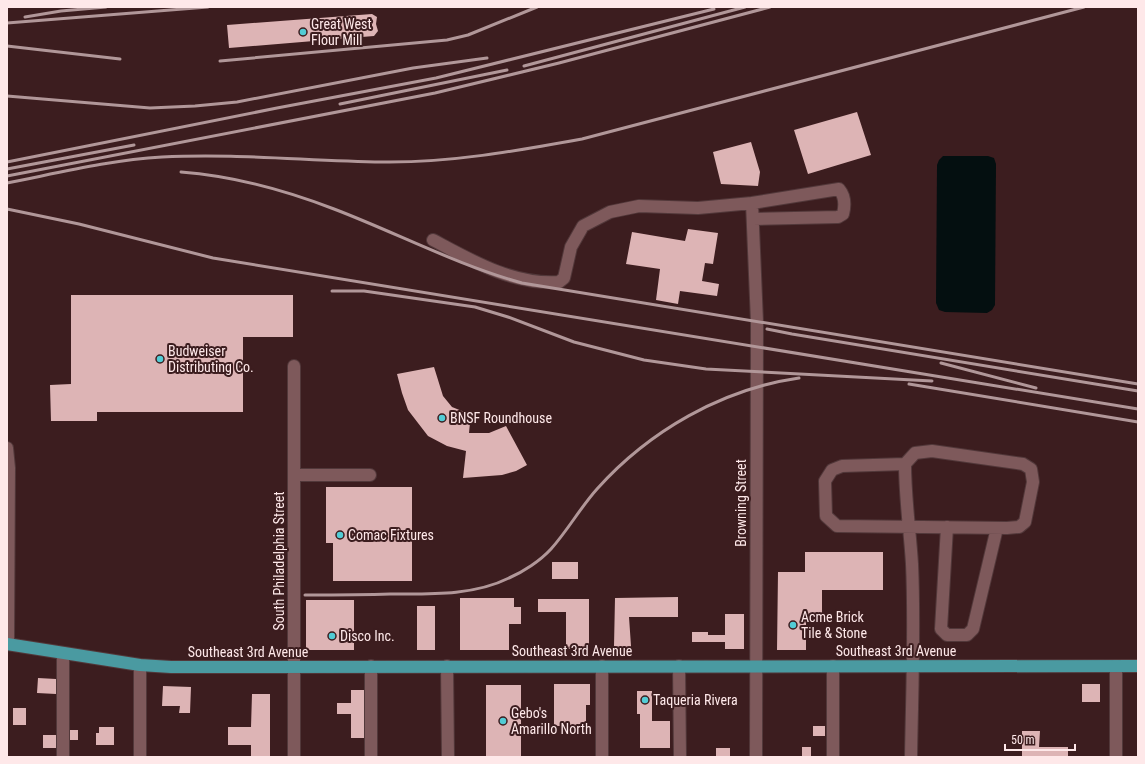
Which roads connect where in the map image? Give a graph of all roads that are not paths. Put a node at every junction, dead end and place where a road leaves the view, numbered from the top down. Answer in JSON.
{"nodes":[{"id":1,"x":752,"y":203,"type":"junction"},
{"id":2,"x":753,"y":219,"type":"junction"},
{"id":3,"x":433,"y":240,"type":"dead end"},
{"id":4,"x":294,"y":366,"type":"dead end"},
{"id":5,"x":7,"y":448,"type":"edge"},
{"id":6,"x":905,"y":464,"type":"junction"},
{"id":7,"x":294,"y":475,"type":"junction"},
{"id":8,"x":370,"y":475,"type":"dead end"},
{"id":9,"x":908,"y":526,"type":"junction"},
{"id":10,"x":947,"y":527,"type":"junction"},
{"id":11,"x":997,"y":528,"type":"junction"},
{"id":12,"x":8,"y":644,"type":"edge"},
{"id":13,"x":63,"y":653,"type":"junction"},
{"id":14,"x":140,"y":665,"type":"junction"},
{"id":15,"x":294,"y":666,"type":"junction"},
{"id":16,"x":371,"y":666,"type":"junction"},
{"id":17,"x":447,"y":666,"type":"junction"},
{"id":18,"x":602,"y":666,"type":"junction"},
{"id":19,"x":679,"y":666,"type":"junction"},
{"id":20,"x":755,"y":666,"type":"junction"},
{"id":21,"x":833,"y":666,"type":"junction"},
{"id":22,"x":912,"y":666,"type":"junction"},
{"id":23,"x":1116,"y":666,"type":"junction"},
{"id":24,"x":1138,"y":666,"type":"edge"},
{"id":25,"x":63,"y":757,"type":"edge"},
{"id":26,"x":140,"y":757,"type":"edge"},
{"id":27,"x":294,"y":757,"type":"edge"},
{"id":28,"x":371,"y":757,"type":"edge"},
{"id":29,"x":448,"y":757,"type":"edge"},
{"id":30,"x":602,"y":757,"type":"edge"},
{"id":31,"x":680,"y":757,"type":"edge"},
{"id":32,"x":756,"y":757,"type":"edge"},
{"id":33,"x":833,"y":757,"type":"edge"},
{"id":34,"x":911,"y":757,"type":"edge"},
{"id":35,"x":1116,"y":757,"type":"edge"}],
"edges":[{"from":1,"to":2,"type":"street","name":"Browning Street"},
{"from":1,"to":2,"type":"street"},
{"from":1,"to":3,"type":"street"},
{"from":2,"to":20,"type":"street","name":"Browning Street"},
{"from":4,"to":7,"type":"street","name":"South Philadelphia Street"},
{"from":5,"to":12,"type":"street"},
{"from":6,"to":9,"type":"street"},
{"from":6,"to":9,"type":"street"},
{"from":6,"to":11,"type":"street"},
{"from":7,"to":8,"type":"street"},
{"from":7,"to":15,"type":"street","name":"South Philadelphia Street"},
{"from":9,"to":10,"type":"street"},
{"from":9,"to":22,"type":"street"},
{"from":10,"to":11,"type":"street"},
{"from":10,"to":11,"type":"street"},
{"from":12,"to":13,"type":"main road","name":"Southeast 3rd Avenue"},
{"from":13,"to":14,"type":"main road","name":"Southeast 3rd Avenue"},
{"from":13,"to":25,"type":"street"},
{"from":14,"to":15,"type":"main road","name":"Southeast 3rd Avenue"},
{"from":14,"to":26,"type":"street"},
{"from":15,"to":16,"type":"main road","name":"Southeast 3rd Avenue"},
{"from":15,"to":27,"type":"street","name":"South Philadelphia Street"},
{"from":16,"to":17,"type":"main road","name":"Southeast 3rd Avenue"},
{"from":16,"to":28,"type":"street"},
{"from":17,"to":18,"type":"main road","name":"Southeast 3rd Avenue"},
{"from":17,"to":29,"type":"street"},
{"from":18,"to":19,"type":"main road","name":"Southeast 3rd Avenue"},
{"from":18,"to":30,"type":"street"},
{"from":19,"to":20,"type":"main road","name":"Southeast 3rd Avenue"},
{"from":19,"to":31,"type":"street"},
{"from":20,"to":21,"type":"main road","name":"Southeast 3rd Avenue"},
{"from":20,"to":32,"type":"street","name":"Browning Street"},
{"from":21,"to":22,"type":"main road","name":"Southeast 3rd Avenue"},
{"from":21,"to":33,"type":"street"},
{"from":22,"to":23,"type":"main road","name":"Southeast 3rd Avenue"},
{"from":22,"to":34,"type":"street"},
{"from":23,"to":24,"type":"main road","name":"Southeast 3rd Avenue"},
{"from":23,"to":35,"type":"street"}]}
